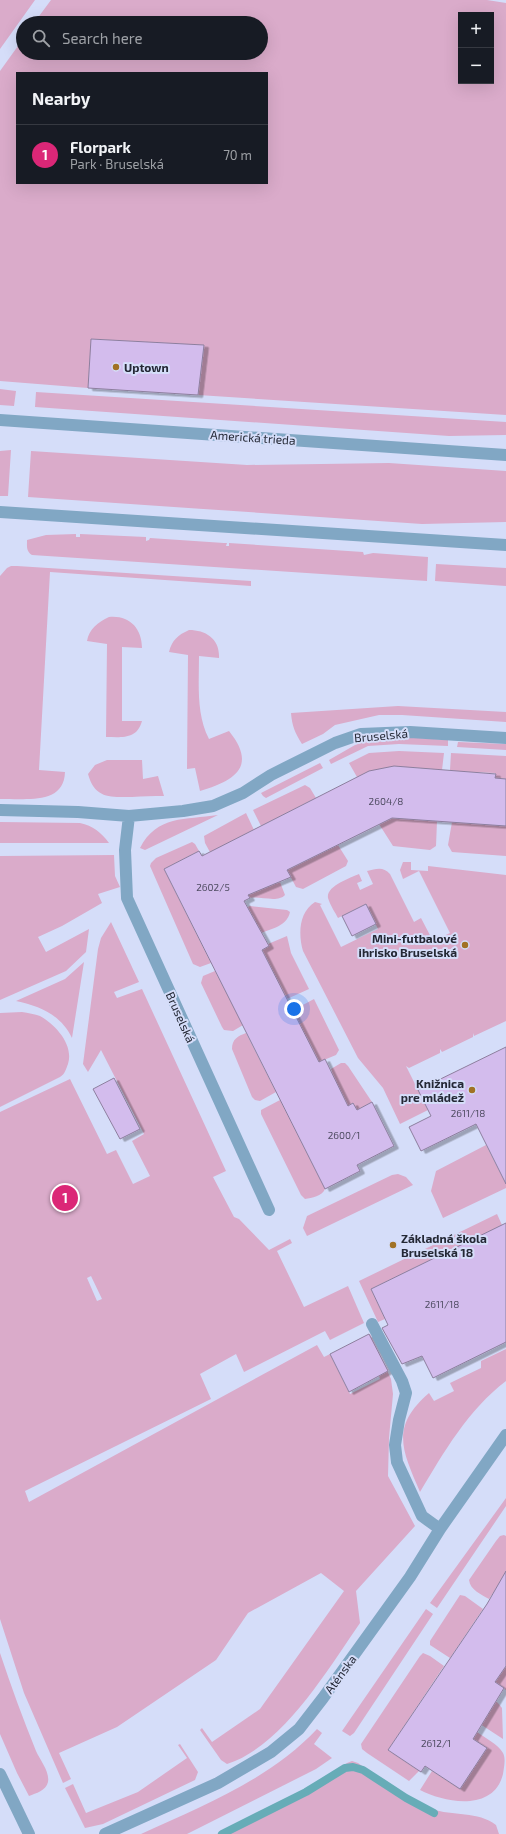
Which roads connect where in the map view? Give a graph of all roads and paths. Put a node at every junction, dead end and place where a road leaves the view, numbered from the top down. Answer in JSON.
{"nodes":[{"id":1,"x":0,"y":420,"type":"edge"},
{"id":2,"x":506,"y":455,"type":"edge"},
{"id":3,"x":0,"y":512,"type":"edge"},
{"id":4,"x":506,"y":545,"type":"edge"},
{"id":5,"x":506,"y":738,"type":"edge"},
{"id":6,"x":0,"y":810,"type":"edge"},
{"id":7,"x":130,"y":816,"type":"junction"},
{"id":8,"x":269,"y":1210,"type":"dead end"},
{"id":9,"x":372,"y":1324,"type":"dead end"},
{"id":10,"x":506,"y":1435,"type":"edge"},
{"id":11,"x":440,"y":1529,"type":"junction"},
{"id":12,"x":0,"y":1774,"type":"edge"},
{"id":13,"x":29,"y":1834,"type":"edge"},
{"id":14,"x":105,"y":1834,"type":"edge"}],
"edges":[{"from":1,"to":2,"type":"street","name":"Americká trieda"},
{"from":3,"to":4,"type":"street"},
{"from":5,"to":7,"type":"street","name":"Bruselská"},
{"from":6,"to":7,"type":"street","name":"Bruselská"},
{"from":7,"to":8,"type":"street","name":"Bruselská"},
{"from":9,"to":11,"type":"street"},
{"from":10,"to":11,"type":"street","name":"Aténska"},
{"from":11,"to":14,"type":"street","name":"Aténska"},
{"from":12,"to":13,"type":"street"}]}
